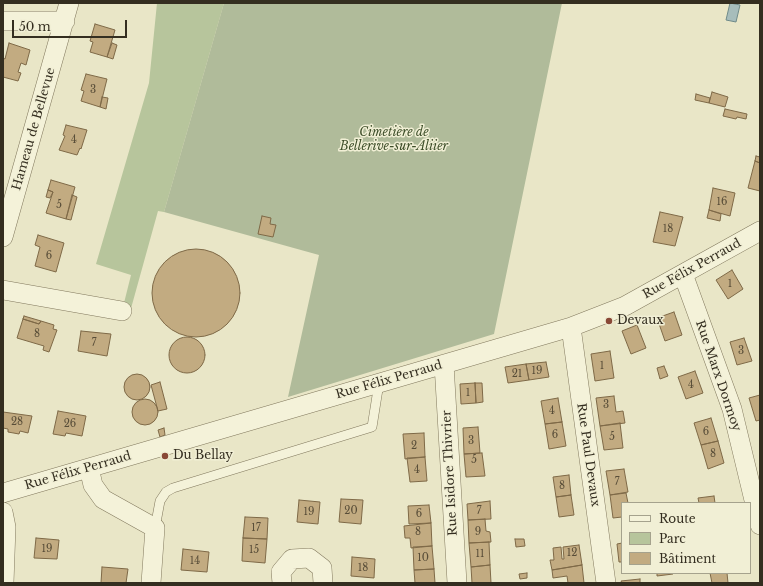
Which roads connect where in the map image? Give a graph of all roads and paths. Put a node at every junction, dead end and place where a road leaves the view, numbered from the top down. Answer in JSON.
{"nodes":[{"id":1,"x":67,"y":12,"type":"edge"},
{"id":2,"x":3,"y":21,"type":"edge"},
{"id":3,"x":760,"y":231,"type":"edge"},
{"id":4,"x":3,"y":237,"type":"edge"},
{"id":5,"x":683,"y":274,"type":"junction"},
{"id":6,"x":3,"y":290,"type":"edge"},
{"id":7,"x":122,"y":311,"type":"dead end"},
{"id":8,"x":571,"y":327,"type":"junction"},
{"id":9,"x":444,"y":364,"type":"junction"},
{"id":10,"x":379,"y":383,"type":"junction"},
{"id":11,"x":89,"y":468,"type":"junction"},
{"id":12,"x":3,"y":493,"type":"edge"},
{"id":13,"x":3,"y":512,"type":"edge"},
{"id":14,"x":760,"y":521,"type":"edge"},
{"id":15,"x":154,"y":528,"type":"junction"},
{"id":16,"x":4,"y":583,"type":"edge"},
{"id":17,"x":151,"y":583,"type":"edge"},
{"id":18,"x":282,"y":583,"type":"edge"},
{"id":19,"x":323,"y":583,"type":"edge"},
{"id":20,"x":457,"y":583,"type":"edge"},
{"id":21,"x":606,"y":583,"type":"edge"}],
"edges":[{"from":1,"to":2,"type":"street","name":"Hameau de Bellevue"},
{"from":1,"to":4,"type":"street","name":"Hameau de Bellevue"},
{"from":3,"to":5,"type":"street","name":"Rue Félix Perraud"},
{"from":5,"to":8,"type":"street","name":"Rue Félix Perraud"},
{"from":5,"to":14,"type":"street","name":"Rue Marx Dormoy"},
{"from":6,"to":7,"type":"street"},
{"from":8,"to":9,"type":"street","name":"Rue Félix Perraud"},
{"from":8,"to":21,"type":"street","name":"Rue Paul Devaux"},
{"from":9,"to":10,"type":"street","name":"Rue Félix Perraud"},
{"from":9,"to":20,"type":"street","name":"Rue Isidore Thivrier"},
{"from":10,"to":11,"type":"street","name":"Rue Félix Perraud"},
{"from":10,"to":15,"type":"lane"},
{"from":11,"to":12,"type":"street","name":"Rue Félix Perraud"},
{"from":11,"to":15,"type":"street"},
{"from":13,"to":16,"type":"street"},
{"from":15,"to":17,"type":"street"},
{"from":18,"to":19,"type":"street"}]}
